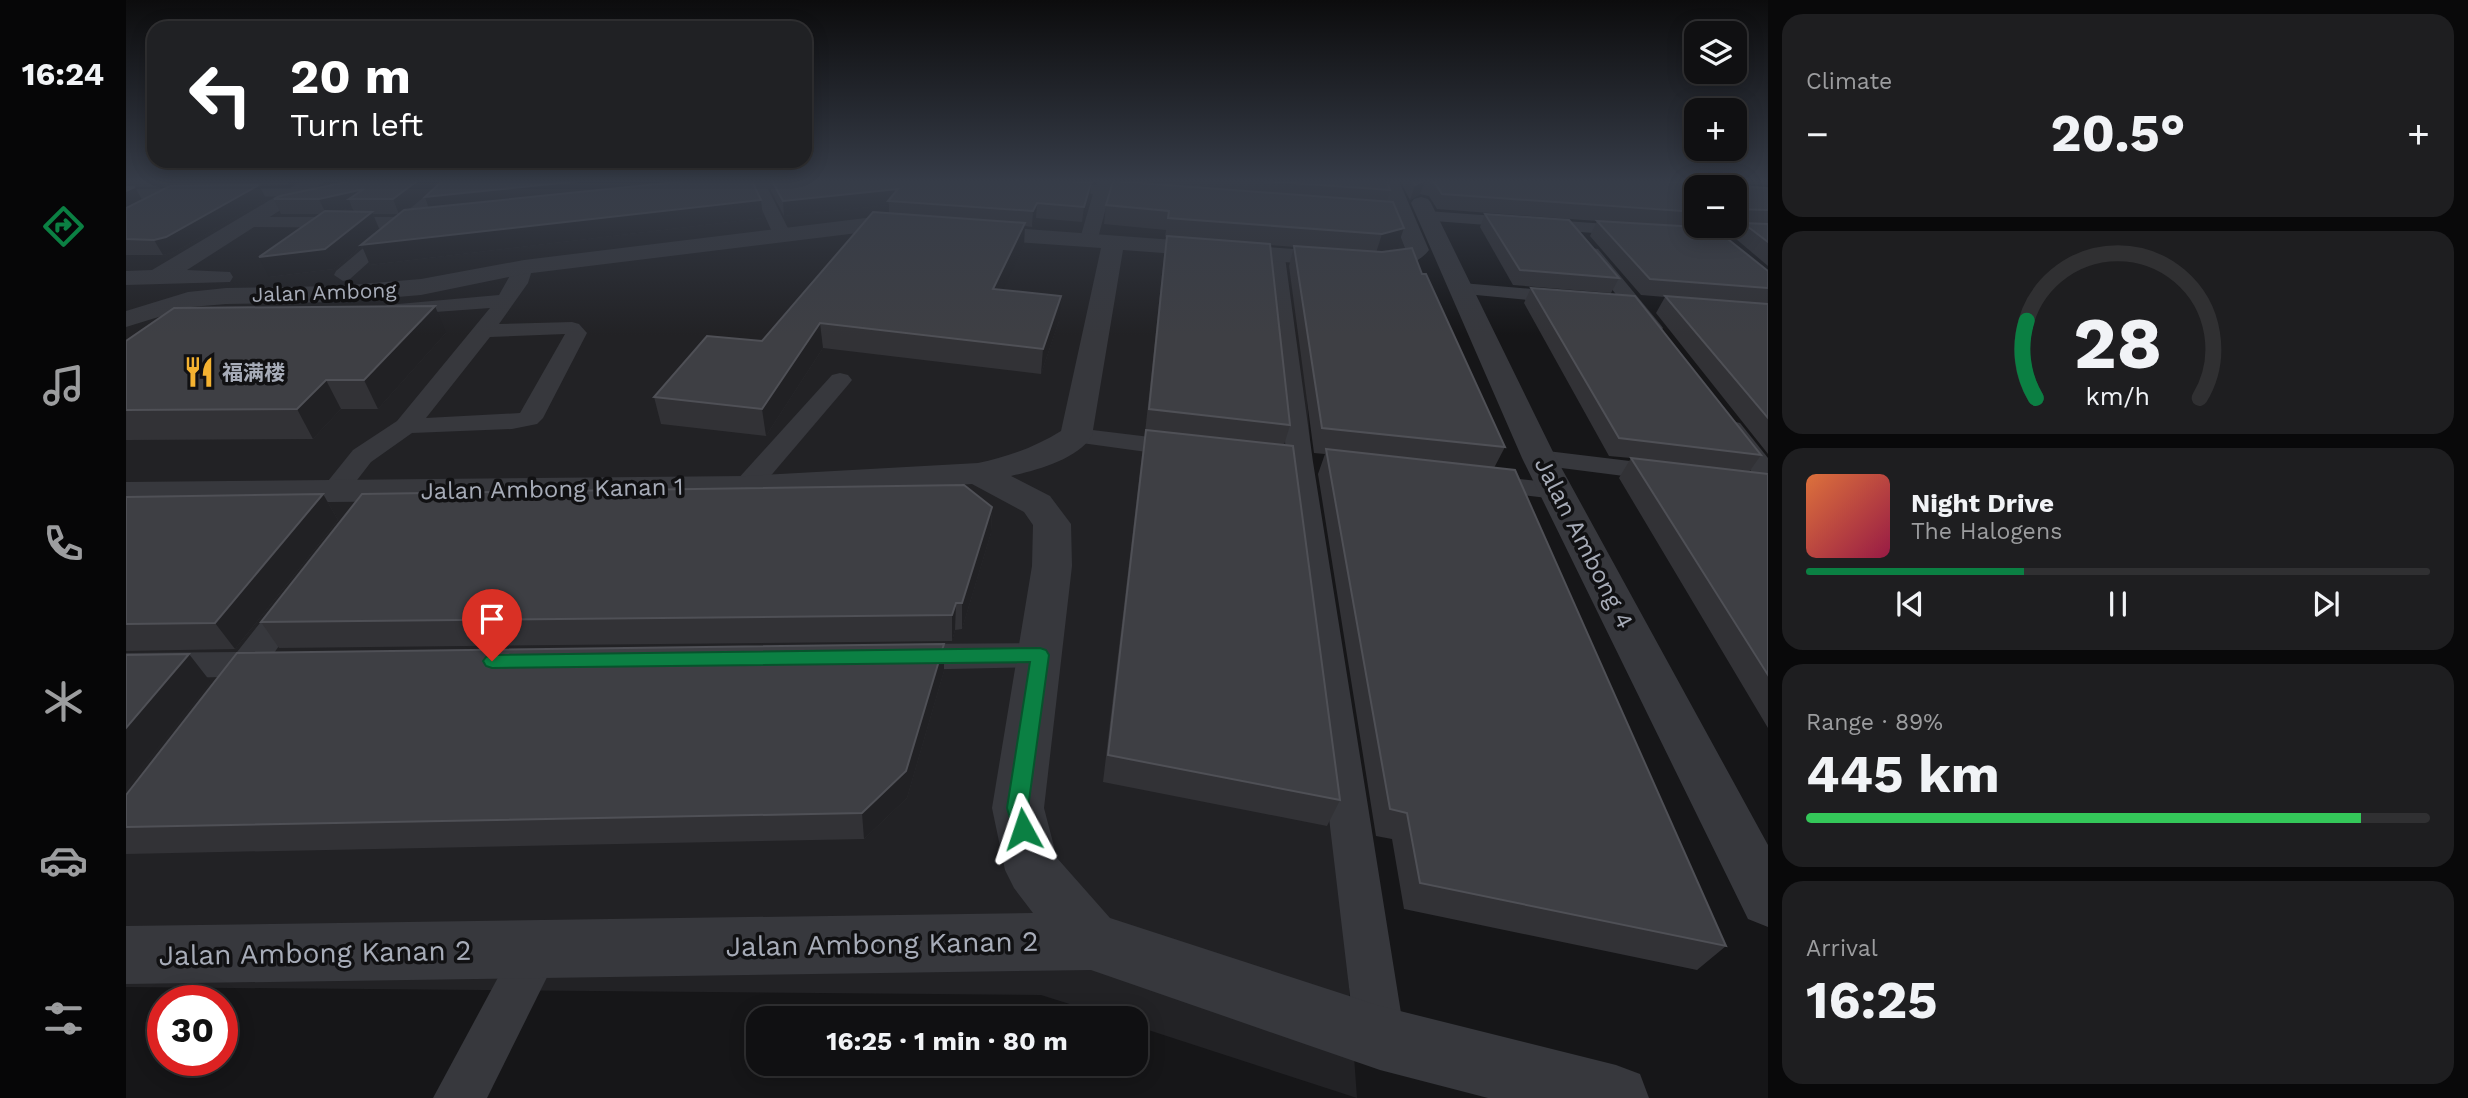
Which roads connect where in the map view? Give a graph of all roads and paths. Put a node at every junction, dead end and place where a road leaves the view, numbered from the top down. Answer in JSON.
{"nodes":[{"id":1,"x":232,"y":232,"type":"edge"},
{"id":2,"x":392,"y":232,"type":"edge"},
{"id":3,"x":798,"y":232,"type":"edge"},
{"id":4,"x":974,"y":232,"type":"edge"},
{"id":5,"x":1101,"y":232,"type":"edge"},
{"id":6,"x":1408,"y":232,"type":"edge"},
{"id":7,"x":1430,"y":232,"type":"edge"},
{"id":8,"x":1574,"y":232,"type":"edge"},
{"id":9,"x":782,"y":234,"type":"joint"},
{"id":10,"x":1100,"y":243,"type":"junction"},
{"id":11,"x":1276,"y":257,"type":"junction"},
{"id":12,"x":1376,"y":263,"type":"junction"},
{"id":13,"x":524,"y":267,"type":"junction"},
{"id":14,"x":343,"y":275,"type":"junction"},
{"id":15,"x":126,"y":278,"type":"edge"},
{"id":16,"x":158,"y":278,"type":"junction"},
{"id":17,"x":1438,"y":280,"type":"junction"},
{"id":18,"x":504,"y":301,"type":"junction"},
{"id":19,"x":1634,"y":303,"type":"junction"},
{"id":20,"x":1661,"y":305,"type":"edge"},
{"id":21,"x":126,"y":319,"type":"edge"},
{"id":22,"x":183,"y":323,"type":"edge"},
{"id":23,"x":484,"y":331,"type":"junction"},
{"id":24,"x":1667,"y":346,"type":"edge"},
{"id":25,"x":840,"y":380,"type":"dead end"},
{"id":26,"x":1718,"y":411,"type":"edge"},
{"id":27,"x":406,"y":426,"type":"junction"},
{"id":28,"x":1076,"y":436,"type":"junction"},
{"id":29,"x":1208,"y":451,"type":"edge"},
{"id":30,"x":978,"y":473,"type":"junction"},
{"id":31,"x":1548,"y":475,"type":"junction"},
{"id":32,"x":1686,"y":476,"type":"edge"},
{"id":33,"x":1768,"y":476,"type":"edge"},
{"id":34,"x":1462,"y":481,"type":"edge"},
{"id":35,"x":1741,"y":482,"type":"edge"},
{"id":36,"x":1768,"y":486,"type":"edge"},
{"id":37,"x":746,"y":487,"type":"junction"},
{"id":38,"x":379,"y":490,"type":"junction"},
{"id":39,"x":334,"y":491,"type":"junction"},
{"id":40,"x":126,"y":493,"type":"edge"},
{"id":41,"x":354,"y":523,"type":"edge"},
{"id":42,"x":312,"y":577,"type":"edge"},
{"id":43,"x":1040,"y":655,"type":"junction"},
{"id":44,"x":873,"y":657,"type":"edge"},
{"id":45,"x":246,"y":664,"type":"junction"},
{"id":46,"x":302,"y":664,"type":"edge"},
{"id":47,"x":126,"y":666,"type":"edge"},
{"id":48,"x":222,"y":695,"type":"edge"},
{"id":49,"x":1768,"y":900,"type":"edge"},
{"id":50,"x":1091,"y":941,"type":"junction"},
{"id":51,"x":538,"y":949,"type":"junction"},
{"id":52,"x":126,"y":955,"type":"edge"},
{"id":53,"x":1380,"y":1038,"type":"junction"},
{"id":54,"x":459,"y":1098,"type":"edge"},
{"id":55,"x":1616,"y":1098,"type":"edge"}],
"edges":[{"from":1,"to":16,"type":"street"},
{"from":2,"to":14,"type":"lane"},
{"from":3,"to":9,"type":"street","name":"Jalan Ambong"},
{"from":4,"to":10,"type":"street","name":"Jalan Ambong"},
{"from":5,"to":10,"type":"lane"},
{"from":6,"to":12,"type":"street"},
{"from":7,"to":17,"type":"street","name":"Jalan Ambong 4"},
{"from":8,"to":19,"type":"lane"},
{"from":9,"to":13,"type":"street","name":"Jalan Ambong"},
{"from":10,"to":11,"type":"street","name":"Jalan Ambong"},
{"from":10,"to":28,"type":"street"},
{"from":11,"to":12,"type":"street","name":"Jalan Ambong"},
{"from":11,"to":53,"type":"lane"},
{"from":12,"to":17,"type":"street"},
{"from":13,"to":14,"type":"street","name":"Jalan Ambong"},
{"from":13,"to":18,"type":"lane"},
{"from":13,"to":21,"type":"street","name":"Jalan Ambong"},
{"from":14,"to":16,"type":"street","name":"Jalan Ambong"},
{"from":15,"to":16,"type":"street","name":"Jalan Ambong"},
{"from":17,"to":19,"type":"lane"},
{"from":17,"to":31,"type":"street","name":"Jalan Ambong 4"},
{"from":18,"to":22,"type":"lane"},
{"from":18,"to":23,"type":"lane"},
{"from":19,"to":20,"type":"lane"},
{"from":19,"to":24,"type":"lane"},
{"from":23,"to":27,"type":"lane"},
{"from":23,"to":27,"type":"lane"},
{"from":25,"to":37,"type":"lane"},
{"from":26,"to":33,"type":"lane"},
{"from":27,"to":39,"type":"lane"},
{"from":28,"to":29,"type":"lane"},
{"from":28,"to":30,"type":"street","name":"Jalan Ambong Kanan 1"},
{"from":30,"to":37,"type":"street","name":"Jalan Ambong Kanan 1"},
{"from":30,"to":43,"type":"street"},
{"from":31,"to":32,"type":"lane"},
{"from":31,"to":34,"type":"lane"},
{"from":31,"to":49,"type":"street","name":"Jalan Ambong 4"},
{"from":35,"to":36,"type":"lane"},
{"from":37,"to":38,"type":"street","name":"Jalan Ambong Kanan 1"},
{"from":38,"to":39,"type":"street","name":"Jalan Ambong Kanan 1"},
{"from":38,"to":41,"type":"lane"},
{"from":39,"to":40,"type":"street","name":"Jalan Ambong Kanan 1"},
{"from":42,"to":45,"type":"lane"},
{"from":43,"to":44,"type":"lane"},
{"from":43,"to":50,"type":"street"},
{"from":45,"to":46,"type":"lane"},
{"from":45,"to":47,"type":"lane"},
{"from":45,"to":48,"type":"lane"},
{"from":50,"to":51,"type":"street","name":"Jalan Ambong Kanan 2"},
{"from":50,"to":53,"type":"street","name":"Jalan Ambong Kanan 2"},
{"from":51,"to":52,"type":"street","name":"Jalan Ambong Kanan 2"},
{"from":51,"to":54,"type":"lane"},
{"from":53,"to":55,"type":"street","name":"Jalan Ambong Kanan 2"}]}
